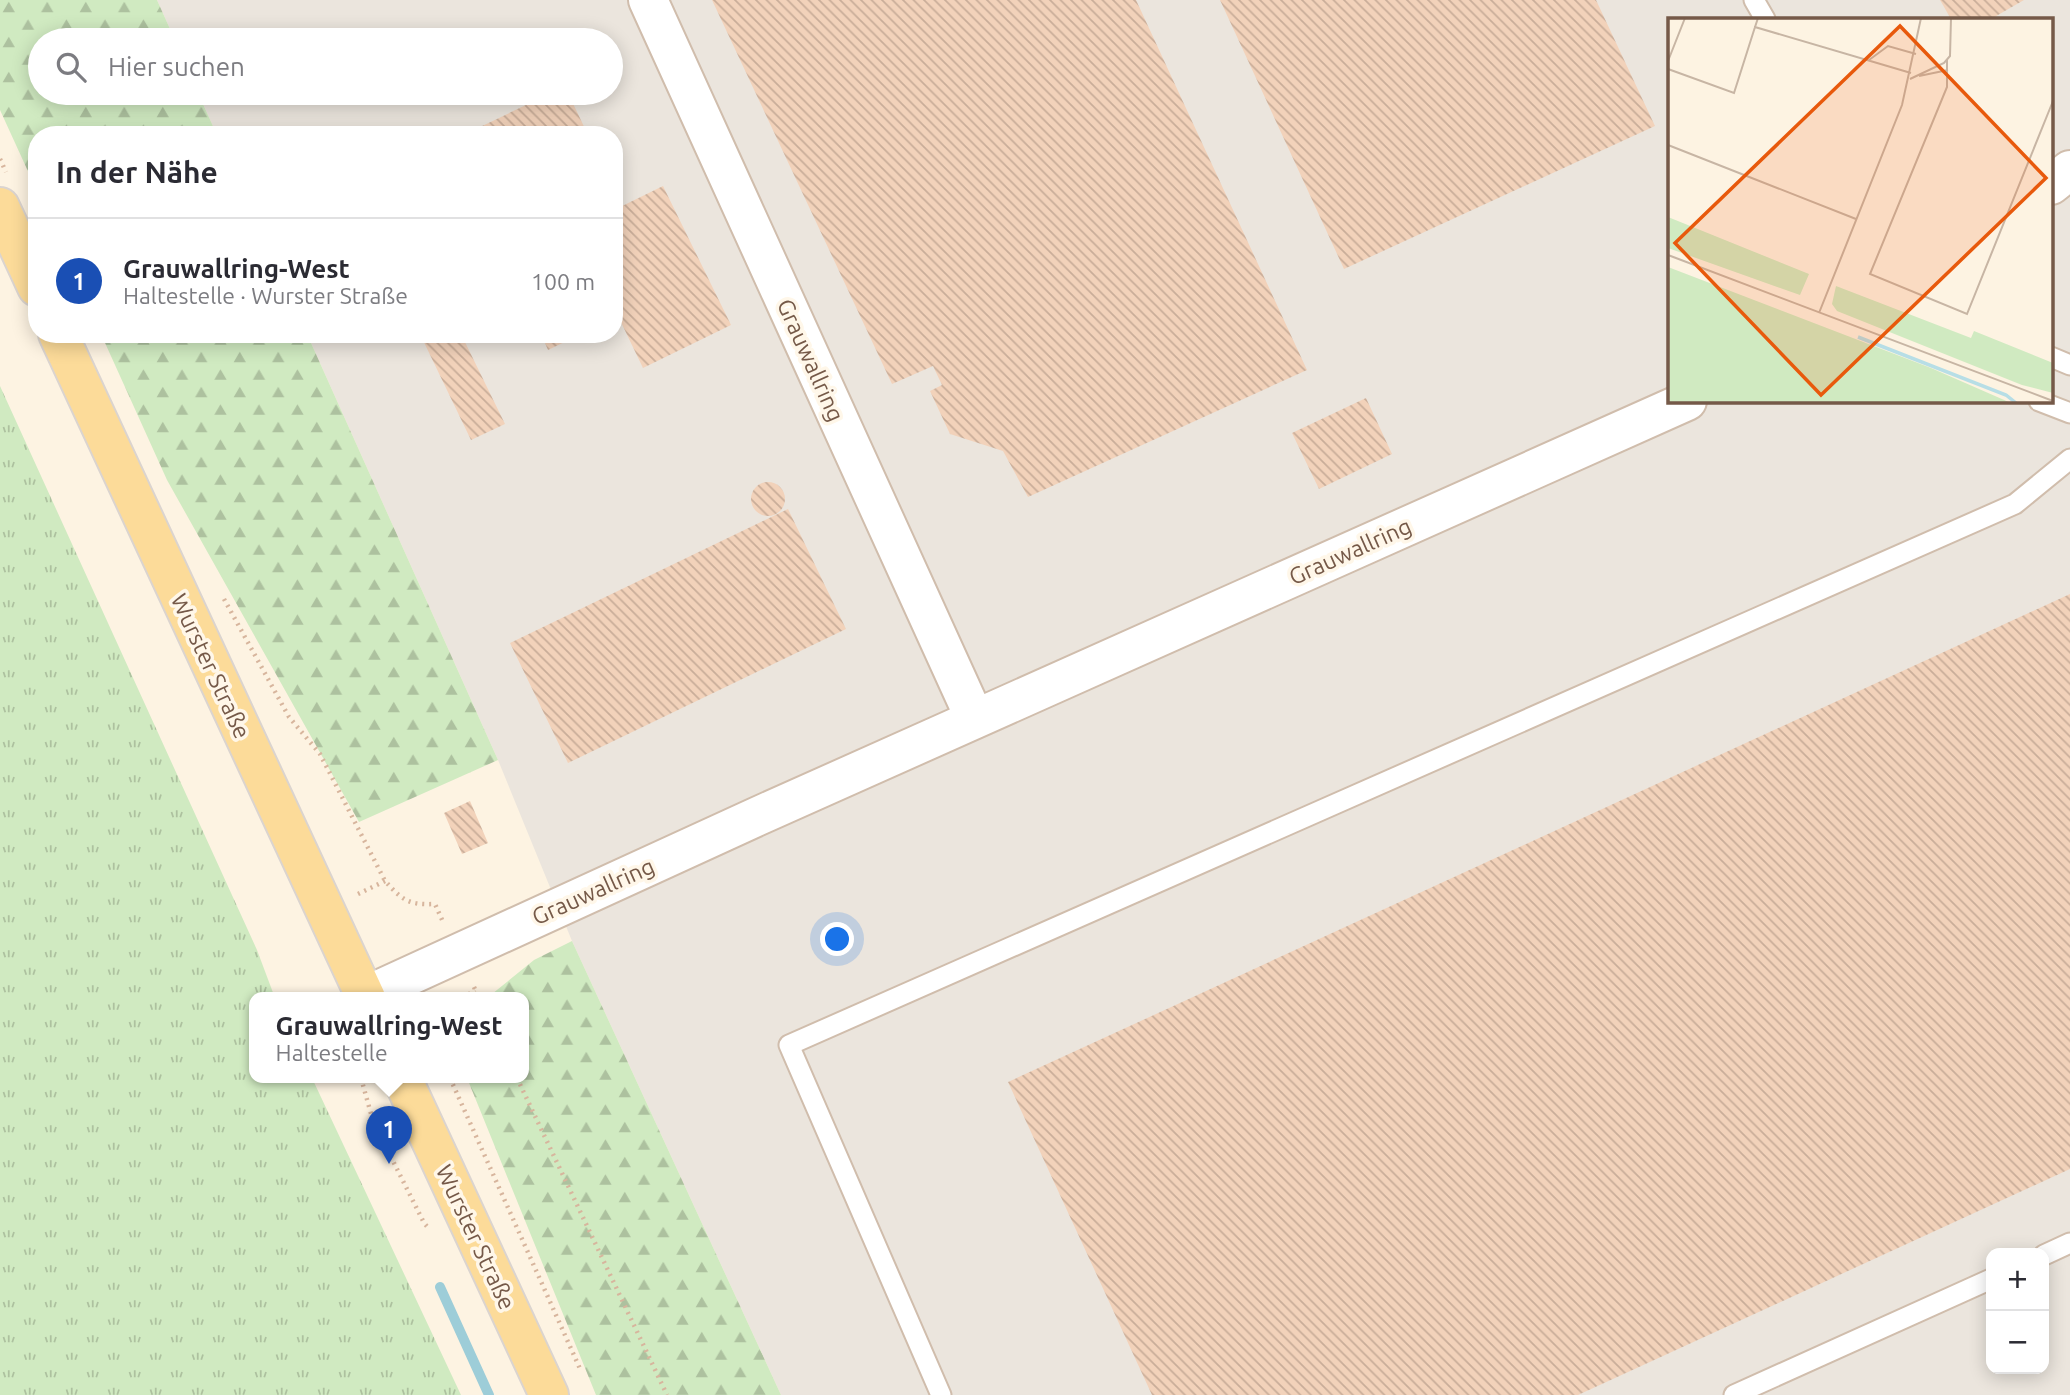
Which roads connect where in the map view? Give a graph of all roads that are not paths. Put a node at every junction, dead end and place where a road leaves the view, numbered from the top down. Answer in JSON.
{"nodes":[{"id":1,"x":648,"y":0,"type":"edge"},
{"id":2,"x":1754,"y":0,"type":"edge"},
{"id":3,"x":1764,"y":18,"type":"edge"},
{"id":4,"x":2070,"y":170,"type":"edge"},
{"id":5,"x":2052,"y":184,"type":"edge"},
{"id":6,"x":0,"y":207,"type":"edge"},
{"id":7,"x":28,"y":268,"type":"edge"},
{"id":8,"x":62,"y":343,"type":"edge"},
{"id":9,"x":2052,"y":357,"type":"edge"},
{"id":10,"x":2070,"y":365,"type":"edge"},
{"id":11,"x":1685,"y":402,"type":"edge"},
{"id":12,"x":2042,"y":402,"type":"edge"},
{"id":13,"x":2070,"y":413,"type":"edge"},
{"id":14,"x":2070,"y":459,"type":"edge"},
{"id":15,"x":975,"y":719,"type":"junction"},
{"id":16,"x":364,"y":992,"type":"edge"},
{"id":17,"x":377,"y":992,"type":"edge"},
{"id":18,"x":404,"y":1083,"type":"edge"},
{"id":19,"x":2070,"y":1243,"type":"edge"},
{"id":20,"x":2049,"y":1253,"type":"edge"},
{"id":21,"x":1986,"y":1281,"type":"edge"},
{"id":22,"x":549,"y":1395,"type":"edge"},
{"id":23,"x":941,"y":1395,"type":"edge"},
{"id":24,"x":1734,"y":1395,"type":"edge"}],
"edges":[{"from":1,"to":15,"type":"street","name":"Grauwallring"},
{"from":2,"to":3,"type":"lane"},
{"from":4,"to":5,"type":"street"},
{"from":6,"to":7,"type":"main road"},
{"from":8,"to":16,"type":"main road","name":"Wurster Straße"},
{"from":9,"to":10,"type":"lane"},
{"from":11,"to":15,"type":"street","name":"Grauwallring"},
{"from":12,"to":13,"type":"lane"},
{"from":14,"to":23,"type":"lane"},
{"from":15,"to":17,"type":"street","name":"Grauwallring"},
{"from":18,"to":22,"type":"main road","name":"Wurster Straße"},
{"from":19,"to":20,"type":"lane"},
{"from":21,"to":24,"type":"lane"}]}
